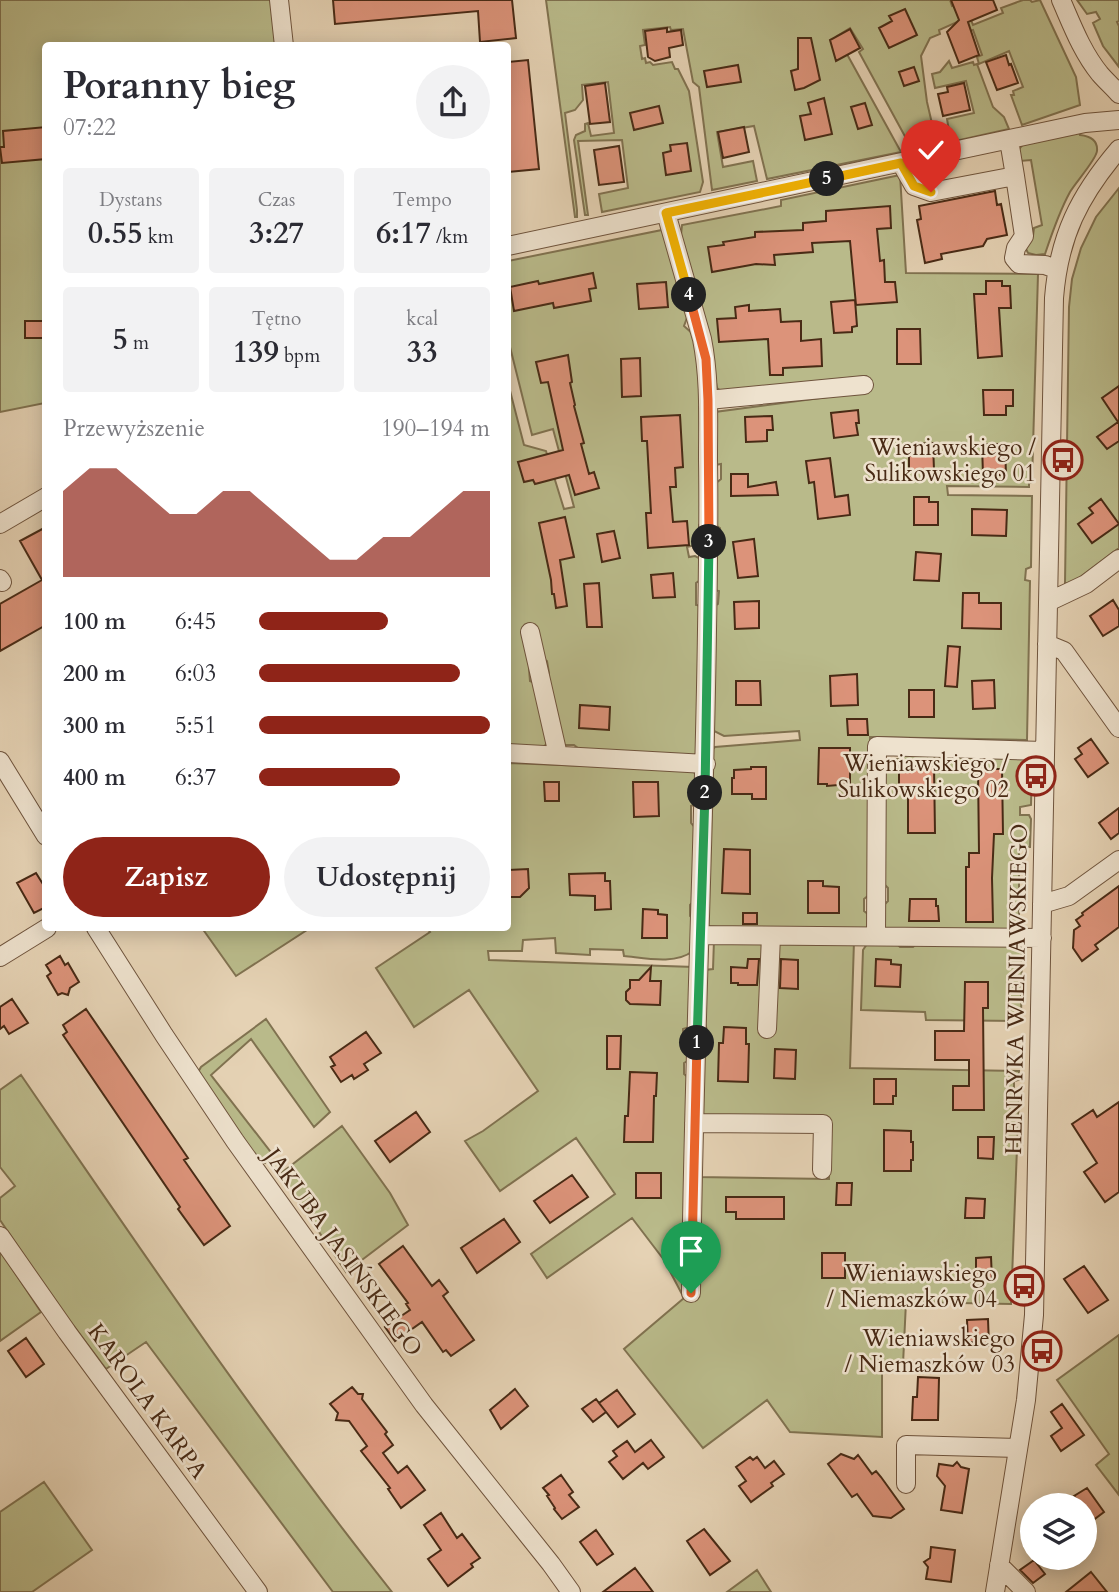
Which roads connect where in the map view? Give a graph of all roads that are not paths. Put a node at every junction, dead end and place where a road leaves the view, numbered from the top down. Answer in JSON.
{"nodes":[{"id":1,"x":279,"y":0,"type":"edge"},
{"id":2,"x":1061,"y":0,"type":"edge"},
{"id":3,"x":284,"y":42,"type":"edge"},
{"id":4,"x":1119,"y":94,"type":"edge"},
{"id":5,"x":1119,"y":120,"type":"edge"},
{"id":6,"x":1009,"y":140,"type":"junction"},
{"id":7,"x":1119,"y":149,"type":"edge"},
{"id":8,"x":901,"y":163,"type":"junction"},
{"id":9,"x":1015,"y":176,"type":"junction"},
{"id":10,"x":666,"y":213,"type":"junction"},
{"id":11,"x":511,"y":245,"type":"edge"},
{"id":12,"x":1056,"y":269,"type":"junction"},
{"id":13,"x":864,"y":385,"type":"dead end"},
{"id":14,"x":708,"y":400,"type":"junction"},
{"id":15,"x":42,"y":499,"type":"edge"},
{"id":16,"x":0,"y":524,"type":"edge"},
{"id":17,"x":1119,"y":559,"type":"edge"},
{"id":18,"x":1048,"y":602,"type":"junction"},
{"id":19,"x":530,"y":632,"type":"dead end"},
{"id":20,"x":1047,"y":644,"type":"junction"},
{"id":21,"x":1119,"y":728,"type":"edge"},
{"id":22,"x":1045,"y":751,"type":"junction"},
{"id":23,"x":511,"y":753,"type":"edge"},
{"id":24,"x":558,"y":755,"type":"junction"},
{"id":25,"x":0,"y":761,"type":"edge"},
{"id":26,"x":706,"y":764,"type":"junction"},
{"id":27,"x":42,"y":829,"type":"edge"},
{"id":28,"x":1119,"y":860,"type":"edge"},
{"id":29,"x":1042,"y":904,"type":"junction"},
{"id":30,"x":42,"y":931,"type":"edge"},
{"id":31,"x":98,"y":931,"type":"edge"},
{"id":32,"x":700,"y":935,"type":"junction"},
{"id":33,"x":771,"y":936,"type":"junction"},
{"id":34,"x":876,"y":936,"type":"junction"},
{"id":35,"x":1042,"y":938,"type":"junction"},
{"id":36,"x":0,"y":957,"type":"edge"},
{"id":37,"x":767,"y":1029,"type":"dead end"},
{"id":38,"x":694,"y":1123,"type":"junction"},
{"id":39,"x":822,"y":1170,"type":"dead end"},
{"id":40,"x":0,"y":1236,"type":"edge"},
{"id":41,"x":691,"y":1293,"type":"dead end"},
{"id":42,"x":1018,"y":1448,"type":"junction"},
{"id":43,"x":906,"y":1484,"type":"dead end"},
{"id":44,"x":999,"y":1566,"type":"junction"},
{"id":45,"x":258,"y":1592,"type":"edge"},
{"id":46,"x":571,"y":1592,"type":"edge"},
{"id":47,"x":995,"y":1592,"type":"edge"},
{"id":48,"x":1026,"y":1592,"type":"edge"}],
"edges":[{"from":1,"to":3,"type":"street"},
{"from":2,"to":4,"type":"street"},
{"from":5,"to":6,"type":"street"},
{"from":6,"to":8,"type":"street"},
{"from":6,"to":9,"type":"street"},
{"from":7,"to":12,"type":"street","name":"HENRYKA WIENIAWSKIEGO"},
{"from":8,"to":9,"type":"street"},
{"from":8,"to":10,"type":"street"},
{"from":9,"to":12,"type":"street"},
{"from":10,"to":11,"type":"street"},
{"from":10,"to":14,"type":"street"},
{"from":12,"to":18,"type":"street","name":"HENRYKA WIENIAWSKIEGO"},
{"from":13,"to":14,"type":"street"},
{"from":14,"to":26,"type":"street"},
{"from":15,"to":16,"type":"street"},
{"from":17,"to":18,"type":"street"},
{"from":18,"to":20,"type":"street","name":"HENRYKA WIENIAWSKIEGO"},
{"from":19,"to":24,"type":"street"},
{"from":20,"to":21,"type":"street"},
{"from":20,"to":22,"type":"street","name":"HENRYKA WIENIAWSKIEGO"},
{"from":22,"to":29,"type":"street","name":"HENRYKA WIENIAWSKIEGO"},
{"from":22,"to":34,"type":"street"},
{"from":23,"to":24,"type":"street"},
{"from":24,"to":26,"type":"street"},
{"from":25,"to":27,"type":"street"},
{"from":26,"to":32,"type":"street"},
{"from":28,"to":29,"type":"street"},
{"from":29,"to":35,"type":"street","name":"HENRYKA WIENIAWSKIEGO"},
{"from":30,"to":36,"type":"street"},
{"from":31,"to":46,"type":"street","name":"JAKUBA JASIŃSKIEGO"},
{"from":32,"to":33,"type":"street"},
{"from":32,"to":38,"type":"street"},
{"from":33,"to":34,"type":"street"},
{"from":33,"to":37,"type":"street"},
{"from":34,"to":35,"type":"street"},
{"from":35,"to":42,"type":"street","name":"HENRYKA WIENIAWSKIEGO"},
{"from":38,"to":39,"type":"street"},
{"from":38,"to":41,"type":"street"},
{"from":40,"to":45,"type":"street","name":"KAROLA KARPA"},
{"from":42,"to":43,"type":"street"},
{"from":42,"to":44,"type":"street","name":"HENRYKA WIENIAWSKIEGO"},
{"from":44,"to":47,"type":"street","name":"HENRYKA WIENIAWSKIEGO"},
{"from":44,"to":48,"type":"street"}]}
